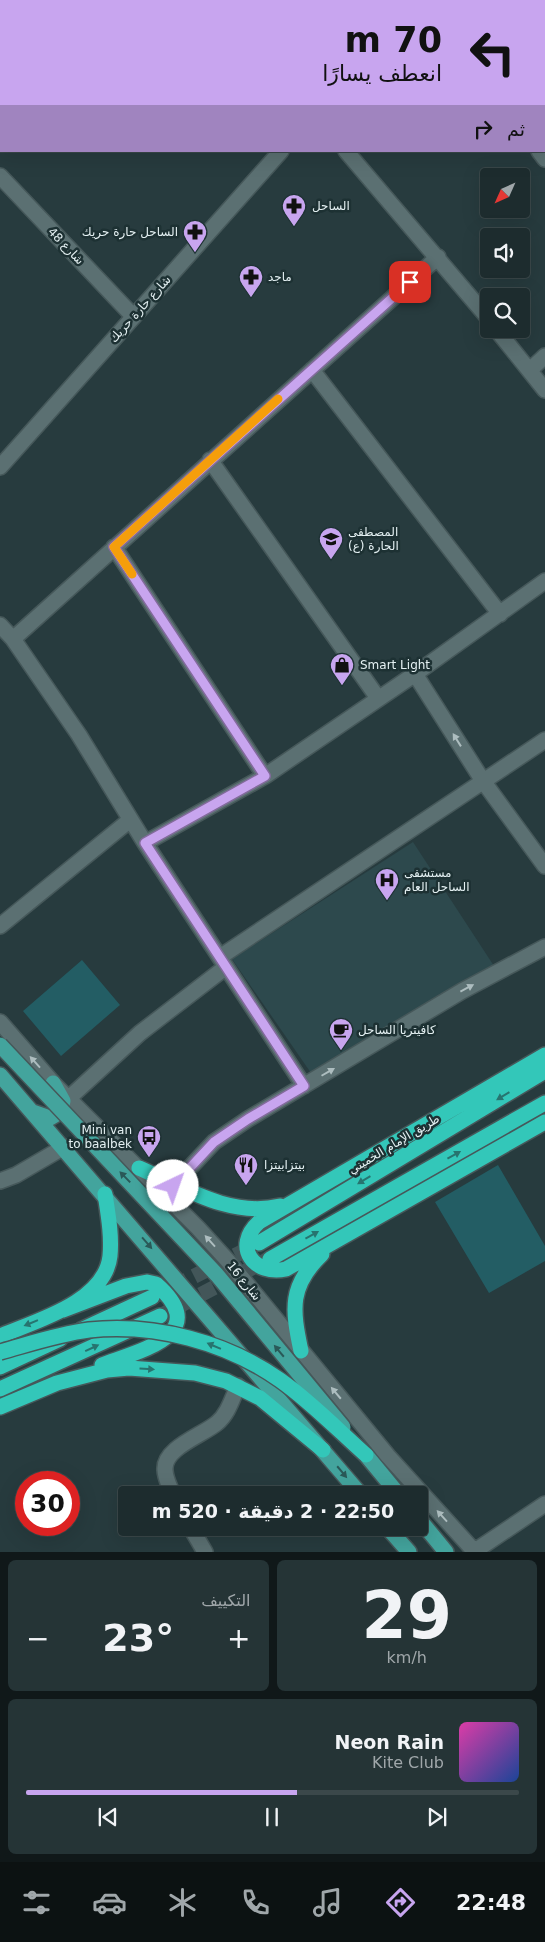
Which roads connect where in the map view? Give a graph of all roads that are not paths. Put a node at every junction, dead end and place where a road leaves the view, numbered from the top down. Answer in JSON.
{"nodes":[{"id":1,"x":280,"y":152,"type":"edge"},
{"id":2,"x":347,"y":152,"type":"edge"},
{"id":3,"x":1,"y":179,"type":"edge"},
{"id":4,"x":438,"y":257,"type":"junction"},
{"id":5,"x":480,"y":308,"type":"edge"},
{"id":6,"x":133,"y":316,"type":"junction"},
{"id":7,"x":503,"y":338,"type":"edge"},
{"id":8,"x":545,"y":356,"type":"edge"},
{"id":9,"x":312,"y":370,"type":"junction"},
{"id":10,"x":530,"y":370,"type":"junction"},
{"id":11,"x":545,"y":390,"type":"edge"},
{"id":12,"x":210,"y":460,"type":"junction"},
{"id":13,"x":0,"y":468,"type":"edge"},
{"id":14,"x":114,"y":547,"type":"junction"},
{"id":15,"x":545,"y":582,"type":"edge"},
{"id":16,"x":500,"y":614,"type":"junction"},
{"id":17,"x":0,"y":625,"type":"edge"},
{"id":18,"x":13,"y":639,"type":"junction"},
{"id":19,"x":415,"y":674,"type":"junction"},
{"id":20,"x":378,"y":698,"type":"junction"},
{"id":21,"x":545,"y":740,"type":"edge"},
{"id":22,"x":265,"y":776,"type":"junction"},
{"id":23,"x":483,"y":781,"type":"junction"},
{"id":24,"x":130,"y":820,"type":"junction"},
{"id":25,"x":145,"y":843,"type":"junction"},
{"id":26,"x":545,"y":866,"type":"edge"},
{"id":27,"x":0,"y":926,"type":"edge"},
{"id":28,"x":545,"y":947,"type":"edge"},
{"id":29,"x":223,"y":962,"type":"junction"},
{"id":30,"x":0,"y":1022,"type":"edge"},
{"id":31,"x":0,"y":1045,"type":"edge"},
{"id":32,"x":545,"y":1055,"type":"edge"},
{"id":33,"x":545,"y":1071,"type":"edge"},
{"id":34,"x":0,"y":1075,"type":"edge"},
{"id":35,"x":54,"y":1083,"type":"junction"},
{"id":36,"x":304,"y":1086,"type":"junction"},
{"id":37,"x":69,"y":1098,"type":"junction"},
{"id":38,"x":545,"y":1103,"type":"edge"},
{"id":39,"x":31,"y":1111,"type":"junction"},
{"id":40,"x":545,"y":1122,"type":"edge"},
{"id":41,"x":64,"y":1148,"type":"junction"},
{"id":42,"x":138,"y":1168,"type":"joint"},
{"id":43,"x":0,"y":1181,"type":"edge"},
{"id":44,"x":169,"y":1190,"type":"junction"},
{"id":45,"x":105,"y":1194,"type":"junction"},
{"id":46,"x":298,"y":1200,"type":"junction"},
{"id":47,"x":259,"y":1243,"type":"tunnel mouth"},
{"id":48,"x":333,"y":1243,"type":"junction"},
{"id":49,"x":270,"y":1259,"type":"tunnel mouth"},
{"id":50,"x":152,"y":1297,"type":"tunnel mouth"},
{"id":51,"x":63,"y":1310,"type":"junction"},
{"id":52,"x":160,"y":1316,"type":"tunnel mouth"},
{"id":53,"x":0,"y":1336,"type":"edge"},
{"id":54,"x":301,"y":1351,"type":"junction"},
{"id":55,"x":0,"y":1352,"type":"edge"},
{"id":56,"x":0,"y":1367,"type":"edge"},
{"id":57,"x":57,"y":1383,"type":"junction"},
{"id":58,"x":238,"y":1386,"type":"junction"},
{"id":59,"x":0,"y":1389,"type":"edge"},
{"id":60,"x":0,"y":1407,"type":"edge"},
{"id":61,"x":323,"y":1450,"type":"junction"},
{"id":62,"x":366,"y":1455,"type":"junction"},
{"id":63,"x":170,"y":1486,"type":"edge"},
{"id":64,"x":353,"y":1486,"type":"edge"},
{"id":65,"x":392,"y":1486,"type":"edge"},
{"id":66,"x":545,"y":1504,"type":"edge"},
{"id":67,"x":428,"y":1530,"type":"edge"},
{"id":68,"x":196,"y":1536,"type":"edge"},
{"id":69,"x":395,"y":1536,"type":"edge"},
{"id":70,"x":206,"y":1552,"type":"edge"},
{"id":71,"x":409,"y":1552,"type":"edge"},
{"id":72,"x":446,"y":1552,"type":"edge"},
{"id":73,"x":475,"y":1552,"type":"edge"}],
"edges":[{"from":1,"to":6,"type":"street","name":"شارع حارة حريك"},
{"from":2,"to":4,"type":"street"},
{"from":3,"to":6,"type":"street","name":"شارع 48"},
{"from":4,"to":5,"type":"street"},
{"from":4,"to":9,"type":"street"},
{"from":6,"to":13,"type":"street","name":"شارع حارة حريك"},
{"from":7,"to":10,"type":"street"},
{"from":8,"to":10,"type":"street"},
{"from":9,"to":12,"type":"street"},
{"from":9,"to":16,"type":"street"},
{"from":10,"to":11,"type":"street"},
{"from":12,"to":14,"type":"street"},
{"from":12,"to":20,"type":"street"},
{"from":14,"to":18,"type":"street"},
{"from":14,"to":22,"type":"street"},
{"from":15,"to":16,"type":"street"},
{"from":16,"to":19,"type":"street"},
{"from":17,"to":18,"type":"street"},
{"from":18,"to":24,"type":"street"},
{"from":19,"to":20,"type":"street"},
{"from":23,"to":19,"type":"street","one_way":true},
{"from":20,"to":22,"type":"street"},
{"from":21,"to":23,"type":"street"},
{"from":22,"to":25,"type":"street"},
{"from":23,"to":26,"type":"street"},
{"from":23,"to":29,"type":"street"},
{"from":24,"to":25,"type":"street"},
{"from":24,"to":27,"type":"street"},
{"from":25,"to":29,"type":"street"},
{"from":36,"to":28,"type":"street","one_way":true},
{"from":29,"to":36,"type":"street"},
{"from":29,"to":37,"type":"street"},
{"from":35,"to":30,"type":"street","one_way":true},
{"from":62,"to":31,"type":"main road","name":"شارع 16","one_way":true,"bridge":true},
{"from":32,"to":46,"type":"highway"},
{"from":33,"to":47,"type":"highway","name":"طريق الإمام الخميني","one_way":true},
{"from":34,"to":39,"type":"main road"},
{"from":35,"to":37,"type":"street"},
{"from":35,"to":39,"type":"main road"},
{"from":36,"to":44,"type":"street"},
{"from":37,"to":42,"type":"street"},
{"from":49,"to":38,"type":"highway","one_way":true},
{"from":39,"to":41,"type":"main road"},
{"from":40,"to":48,"type":"highway"},
{"from":41,"to":43,"type":"street"},
{"from":41,"to":45,"type":"main road"},
{"from":42,"to":44,"type":"highway"},
{"from":44,"to":46,"type":"highway"},
{"from":54,"to":44,"type":"street","name":"شارع 16","one_way":true},
{"from":45,"to":51,"type":"highway"},
{"from":45,"to":61,"type":"main road","one_way":true},
{"from":46,"to":48,"type":"highway"},
{"from":48,"to":54,"type":"highway"},
{"from":50,"to":56,"type":"highway"},
{"from":51,"to":53,"type":"highway","one_way":true},
{"from":51,"to":57,"type":"highway"},
{"from":59,"to":52,"type":"highway","one_way":true},
{"from":73,"to":54,"type":"street","name":"شارع 16","one_way":true},
{"from":62,"to":55,"type":"highway","one_way":true,"bridge":true},
{"from":57,"to":58,"type":"highway","one_way":true},
{"from":57,"to":60,"type":"highway"},
{"from":58,"to":61,"type":"highway"},
{"from":58,"to":63,"type":"street"},
{"from":61,"to":64,"type":"main road","one_way":true},
{"from":62,"to":65,"type":"main road","name":"شارع 16"},
{"from":66,"to":73,"type":"street"},
{"from":67,"to":72,"type":"main road"},
{"from":68,"to":70,"type":"street"},
{"from":69,"to":71,"type":"main road"}]}
